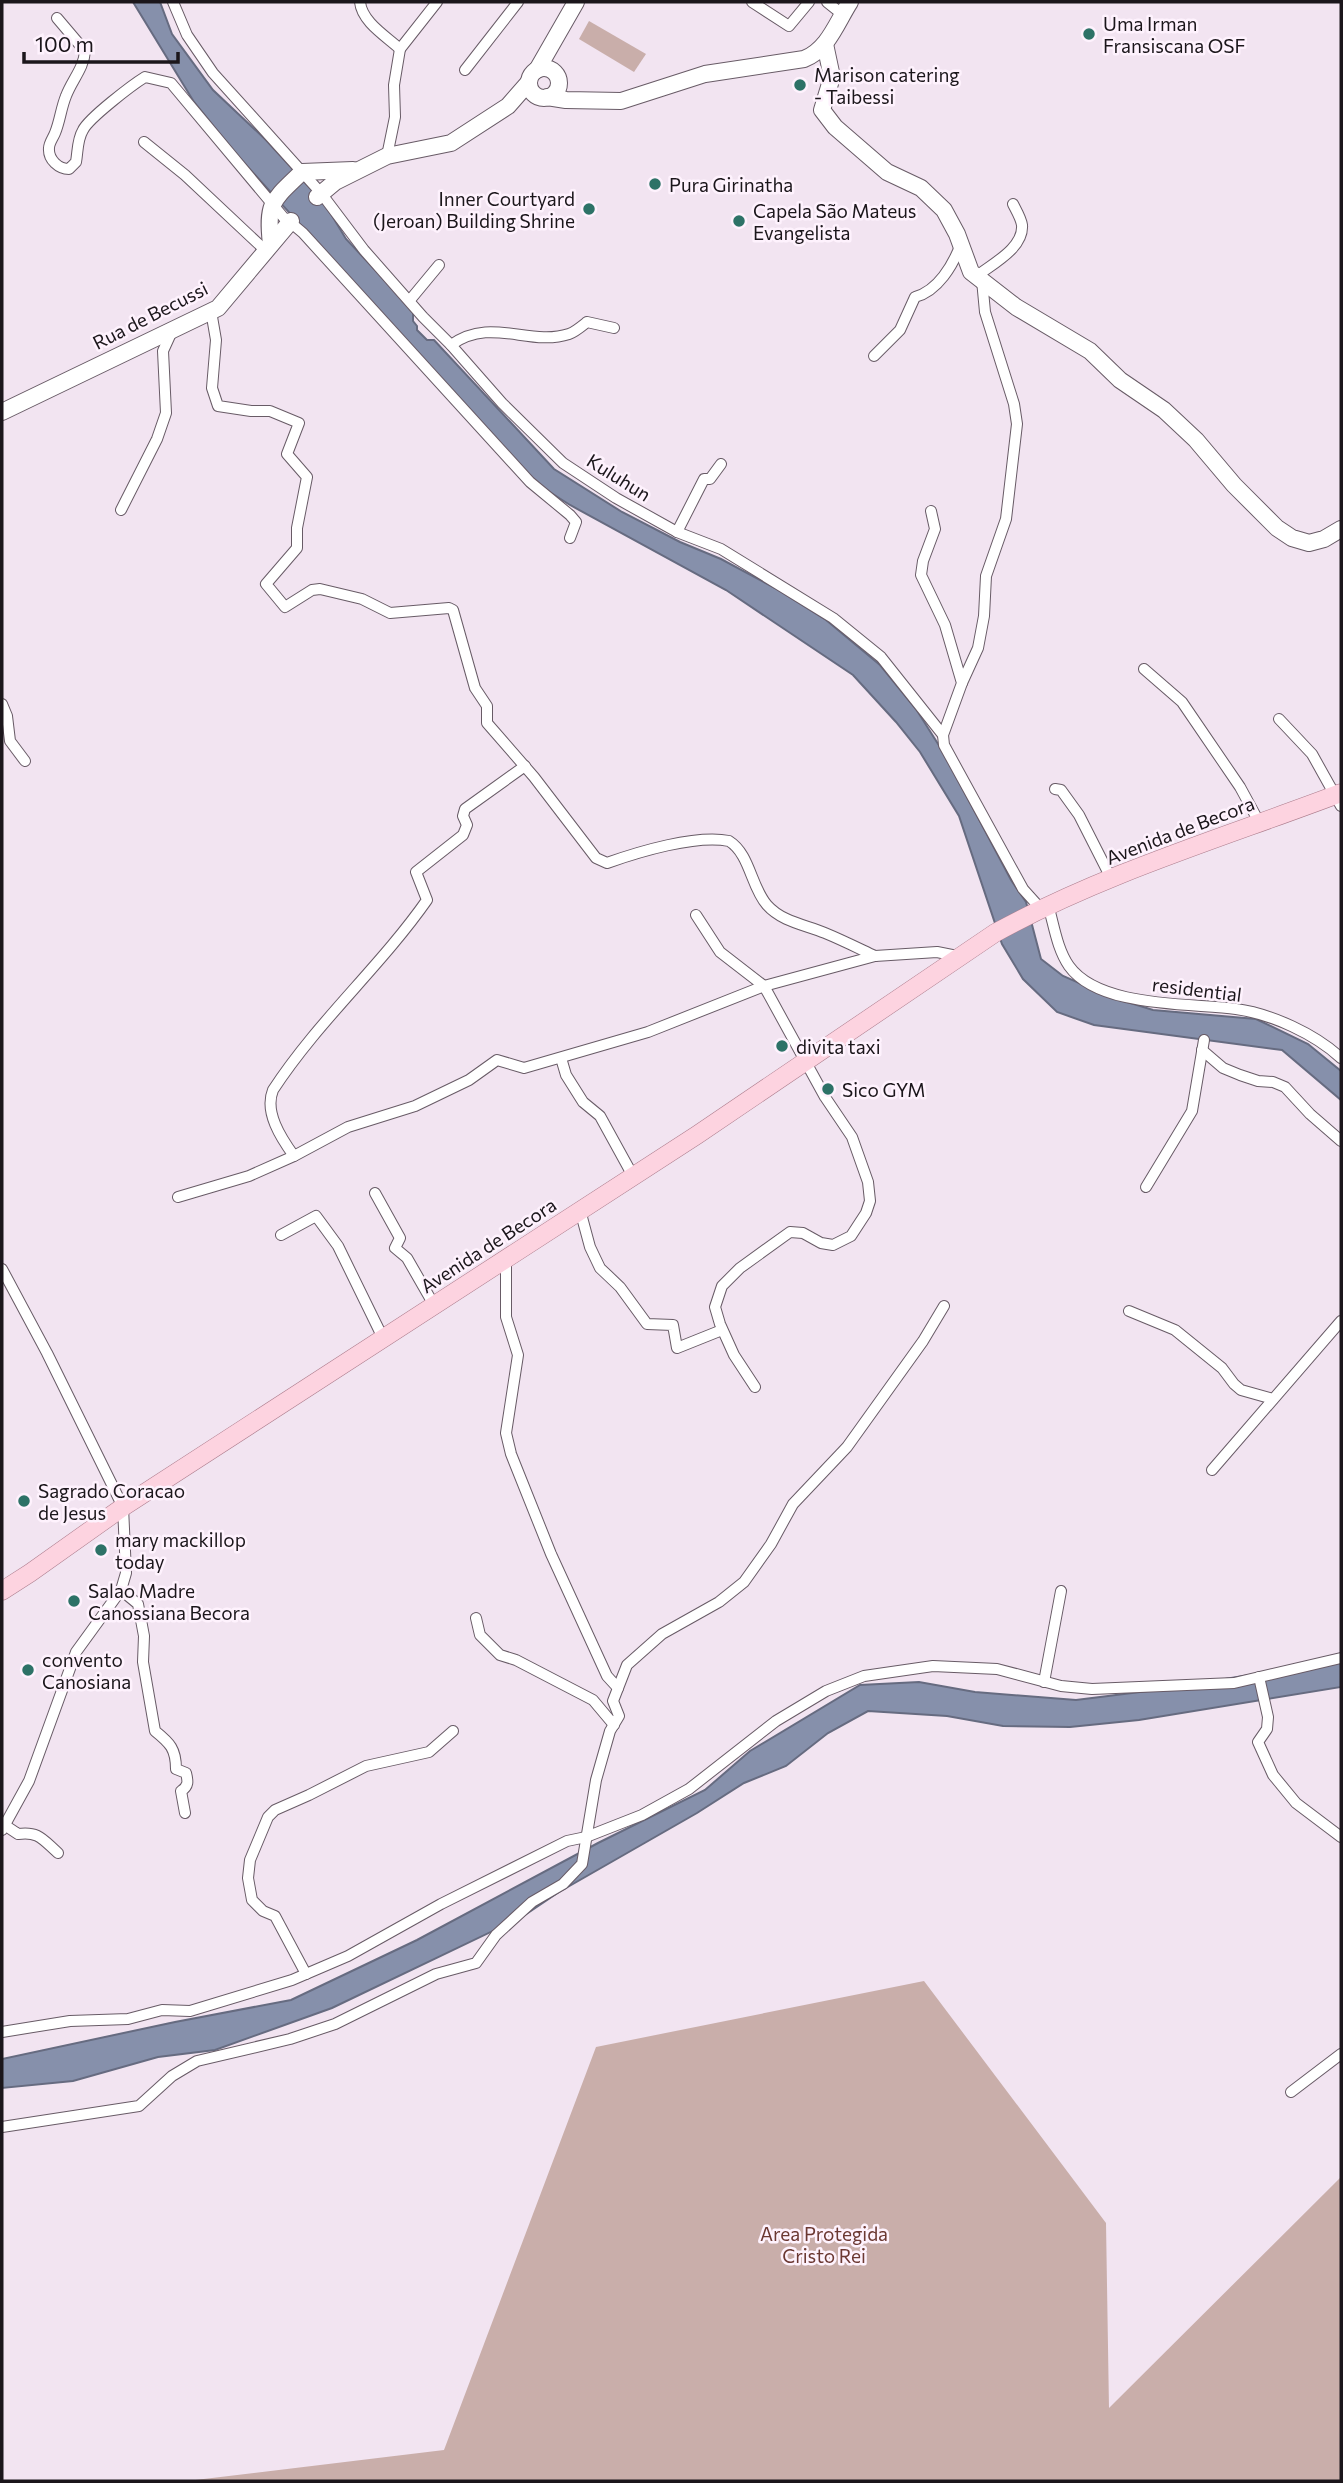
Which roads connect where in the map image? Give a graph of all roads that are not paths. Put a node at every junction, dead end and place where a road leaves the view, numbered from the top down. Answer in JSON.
{"nodes":[{"id":1,"x":173,"y":2,"type":"edge"},
{"id":2,"x":360,"y":2,"type":"edge"},
{"id":3,"x":437,"y":2,"type":"edge"},
{"id":4,"x":518,"y":2,"type":"edge"},
{"id":5,"x":576,"y":2,"type":"edge"},
{"id":6,"x":751,"y":2,"type":"edge"},
{"id":7,"x":809,"y":2,"type":"edge"},
{"id":8,"x":827,"y":2,"type":"edge"},
{"id":9,"x":846,"y":8,"type":"edge"},
{"id":10,"x":57,"y":18,"type":"dead end"},
{"id":11,"x":825,"y":44,"type":"junction"},
{"id":12,"x":553,"y":46,"type":"junction"},
{"id":13,"x":400,"y":49,"type":"junction"},
{"id":14,"x":465,"y":70,"type":"dead end"},
{"id":15,"x":556,"y":75,"type":"junction"},
{"id":16,"x":537,"y":86,"type":"junction"},
{"id":17,"x":588,"y":101,"type":"junction"},
{"id":18,"x":144,"y":142,"type":"dead end"},
{"id":19,"x":387,"y":156,"type":"junction"},
{"id":20,"x":359,"y":170,"type":"junction"},
{"id":21,"x":301,"y":173,"type":"junction"},
{"id":22,"x":319,"y":195,"type":"junction"},
{"id":23,"x":273,"y":201,"type":"junction"},
{"id":24,"x":1013,"y":204,"type":"dead end"},
{"id":25,"x":290,"y":222,"type":"junction"},
{"id":26,"x":961,"y":244,"type":"junction"},
{"id":27,"x":269,"y":248,"type":"junction"},
{"id":28,"x":439,"y":265,"type":"dead end"},
{"id":29,"x":979,"y":278,"type":"junction"},
{"id":30,"x":410,"y":300,"type":"junction"},
{"id":31,"x":211,"y":311,"type":"junction"},
{"id":32,"x":614,"y":328,"type":"dead end"},
{"id":33,"x":173,"y":329,"type":"junction"},
{"id":34,"x":452,"y":345,"type":"junction"},
{"id":35,"x":874,"y":356,"type":"dead end"},
{"id":36,"x":2,"y":412,"type":"edge"},
{"id":37,"x":721,"y":464,"type":"dead end"},
{"id":38,"x":121,"y":510,"type":"dead end"},
{"id":39,"x":931,"y":511,"type":"dead end"},
{"id":40,"x":1341,"y":529,"type":"edge"},
{"id":41,"x":677,"y":532,"type":"junction"},
{"id":42,"x":570,"y":538,"type":"dead end"},
{"id":43,"x":1143,"y":669,"type":"dead end"},
{"id":44,"x":962,"y":683,"type":"junction"},
{"id":45,"x":2,"y":704,"type":"edge"},
{"id":46,"x":1279,"y":719,"type":"dead end"},
{"id":47,"x":943,"y":735,"type":"junction"},
{"id":48,"x":25,"y":761,"type":"dead end"},
{"id":49,"x":524,"y":766,"type":"junction"},
{"id":50,"x":1055,"y":789,"type":"dead end"},
{"id":51,"x":1340,"y":798,"type":"edge"},
{"id":52,"x":1258,"y":822,"type":"junction"},
{"id":53,"x":1111,"y":878,"type":"junction"},
{"id":54,"x":1041,"y":908,"type":"junction"},
{"id":55,"x":696,"y":915,"type":"dead end"},
{"id":56,"x":875,"y":956,"type":"junction"},
{"id":57,"x":962,"y":957,"type":"junction"},
{"id":58,"x":764,"y":986,"type":"junction"},
{"id":59,"x":1340,"y":1052,"type":"edge"},
{"id":60,"x":561,"y":1058,"type":"junction"},
{"id":61,"x":804,"y":1061,"type":"junction"},
{"id":62,"x":1341,"y":1141,"type":"edge"},
{"id":63,"x":294,"y":1156,"type":"junction"},
{"id":64,"x":633,"y":1176,"type":"junction"},
{"id":65,"x":1146,"y":1187,"type":"dead end"},
{"id":66,"x":375,"y":1193,"type":"dead end"},
{"id":67,"x":178,"y":1196,"type":"dead end"},
{"id":68,"x":580,"y":1210,"type":"junction"},
{"id":69,"x":281,"y":1236,"type":"dead end"},
{"id":70,"x":506,"y":1258,"type":"junction"},
{"id":71,"x":2,"y":1269,"type":"edge"},
{"id":72,"x":434,"y":1305,"type":"junction"},
{"id":73,"x":944,"y":1306,"type":"dead end"},
{"id":74,"x":1129,"y":1311,"type":"dead end"},
{"id":75,"x":1340,"y":1327,"type":"edge"},
{"id":76,"x":722,"y":1330,"type":"junction"},
{"id":77,"x":383,"y":1338,"type":"junction"},
{"id":78,"x":755,"y":1387,"type":"dead end"},
{"id":79,"x":1273,"y":1399,"type":"junction"},
{"id":80,"x":1212,"y":1470,"type":"dead end"},
{"id":81,"x":123,"y":1507,"type":"junction"},
{"id":82,"x":121,"y":1590,"type":"junction"},
{"id":83,"x":2,"y":1591,"type":"edge"},
{"id":84,"x":1061,"y":1591,"type":"dead end"},
{"id":85,"x":476,"y":1618,"type":"dead end"},
{"id":86,"x":1341,"y":1658,"type":"edge"},
{"id":87,"x":1259,"y":1677,"type":"junction"},
{"id":88,"x":1044,"y":1682,"type":"junction"},
{"id":89,"x":618,"y":1688,"type":"junction"},
{"id":90,"x":614,"y":1725,"type":"junction"},
{"id":91,"x":453,"y":1731,"type":"dead end"},
{"id":92,"x":185,"y":1813,"type":"dead end"},
{"id":93,"x":4,"y":1828,"type":"edge"},
{"id":94,"x":1341,"y":1837,"type":"edge"},
{"id":95,"x":586,"y":1838,"type":"junction"},
{"id":96,"x":58,"y":1853,"type":"dead end"},
{"id":97,"x":306,"y":1974,"type":"junction"},
{"id":98,"x":2,"y":2032,"type":"edge"},
{"id":99,"x":1341,"y":2054,"type":"edge"},
{"id":100,"x":1291,"y":2092,"type":"dead end"},
{"id":101,"x":2,"y":2127,"type":"edge"}],
"edges":[{"from":1,"to":21,"type":"street","name":"Kuluhun"},
{"from":2,"to":13,"type":"street"},
{"from":3,"to":13,"type":"street"},
{"from":4,"to":14,"type":"street"},
{"from":5,"to":12,"type":"street"},
{"from":6,"to":7,"type":"street"},
{"from":8,"to":9,"type":"street"},
{"from":9,"to":11,"type":"street"},
{"from":10,"to":23,"type":"street"},
{"from":11,"to":17,"type":"street"},
{"from":11,"to":26,"type":"street"},
{"from":12,"to":15,"type":"street"},
{"from":12,"to":16,"type":"street"},
{"from":13,"to":19,"type":"street"},
{"from":15,"to":16,"type":"street"},
{"from":15,"to":16,"type":"street"},
{"from":15,"to":17,"type":"street"},
{"from":16,"to":17,"type":"street"},
{"from":16,"to":19,"type":"street"},
{"from":18,"to":27,"type":"street"},
{"from":19,"to":20,"type":"street"},
{"from":20,"to":21,"type":"street"},
{"from":20,"to":22,"type":"street"},
{"from":21,"to":22,"type":"street","name":"Kuluhun"},
{"from":21,"to":23,"type":"street"},
{"from":22,"to":30,"type":"street","name":"Kuluhun"},
{"from":23,"to":25,"type":"street"},
{"from":23,"to":27,"type":"street"},
{"from":24,"to":29,"type":"street"},
{"from":25,"to":27,"type":"street","name":"Rua de Becussi"},
{"from":25,"to":42,"type":"street"},
{"from":26,"to":29,"type":"street"},
{"from":26,"to":35,"type":"street"},
{"from":27,"to":31,"type":"street","name":"Rua de Becussi"},
{"from":28,"to":30,"type":"street"},
{"from":29,"to":40,"type":"street"},
{"from":29,"to":44,"type":"street"},
{"from":30,"to":34,"type":"street","name":"Kuluhun"},
{"from":31,"to":33,"type":"street","name":"Rua de Becussi"},
{"from":31,"to":49,"type":"street"},
{"from":32,"to":34,"type":"street"},
{"from":33,"to":36,"type":"street","name":"Rua de Becussi"},
{"from":33,"to":38,"type":"street"},
{"from":34,"to":41,"type":"street","name":"Kuluhun"},
{"from":37,"to":41,"type":"street"},
{"from":39,"to":44,"type":"street"},
{"from":41,"to":47,"type":"street","name":"Kuluhun"},
{"from":43,"to":52,"type":"street"},
{"from":44,"to":47,"type":"street"},
{"from":45,"to":48,"type":"street"},
{"from":46,"to":51,"type":"street"},
{"from":47,"to":54,"type":"street","name":"Kuluhun"},
{"from":49,"to":56,"type":"street"},
{"from":49,"to":63,"type":"street"},
{"from":50,"to":53,"type":"street"},
{"from":51,"to":52,"type":"main road","name":"Avenida de Becora"},
{"from":52,"to":53,"type":"main road","name":"Avenida de Becora"},
{"from":53,"to":54,"type":"main road","name":"Avenida de Becora"},
{"from":54,"to":57,"type":"main road","name":"Avenida de Becora"},
{"from":54,"to":59,"type":"street","name":"residential"},
{"from":55,"to":58,"type":"street"},
{"from":56,"to":57,"type":"street"},
{"from":56,"to":58,"type":"street"},
{"from":57,"to":61,"type":"main road","name":"Avenida de Becora"},
{"from":58,"to":60,"type":"street"},
{"from":58,"to":61,"type":"street"},
{"from":60,"to":63,"type":"street"},
{"from":60,"to":64,"type":"street"},
{"from":61,"to":64,"type":"main road","name":"Avenida de Becora"},
{"from":61,"to":76,"type":"street"},
{"from":62,"to":65,"type":"street"},
{"from":63,"to":67,"type":"street"},
{"from":64,"to":68,"type":"main road","name":"Avenida de Becora"},
{"from":66,"to":72,"type":"street"},
{"from":68,"to":70,"type":"main road","name":"Avenida de Becora"},
{"from":68,"to":76,"type":"street"},
{"from":69,"to":77,"type":"street"},
{"from":70,"to":72,"type":"main road","name":"Avenida de Becora"},
{"from":70,"to":89,"type":"street"},
{"from":71,"to":81,"type":"street"},
{"from":72,"to":77,"type":"main road","name":"Avenida de Becora"},
{"from":73,"to":89,"type":"street"},
{"from":74,"to":79,"type":"street"},
{"from":75,"to":79,"type":"street"},
{"from":76,"to":78,"type":"street"},
{"from":77,"to":81,"type":"main road","name":"Avenida de Becora"},
{"from":79,"to":80,"type":"street"},
{"from":81,"to":82,"type":"street"},
{"from":81,"to":83,"type":"main road","name":"Avenida de Becora"},
{"from":82,"to":92,"type":"street"},
{"from":82,"to":93,"type":"street"},
{"from":84,"to":88,"type":"street"},
{"from":85,"to":90,"type":"street"},
{"from":86,"to":87,"type":"street"},
{"from":87,"to":88,"type":"street"},
{"from":87,"to":94,"type":"street"},
{"from":88,"to":95,"type":"street"},
{"from":89,"to":90,"type":"street"},
{"from":90,"to":95,"type":"street"},
{"from":91,"to":97,"type":"street"},
{"from":93,"to":96,"type":"street"},
{"from":95,"to":97,"type":"street"},
{"from":95,"to":101,"type":"street"},
{"from":97,"to":98,"type":"street"},
{"from":99,"to":100,"type":"street"}]}
